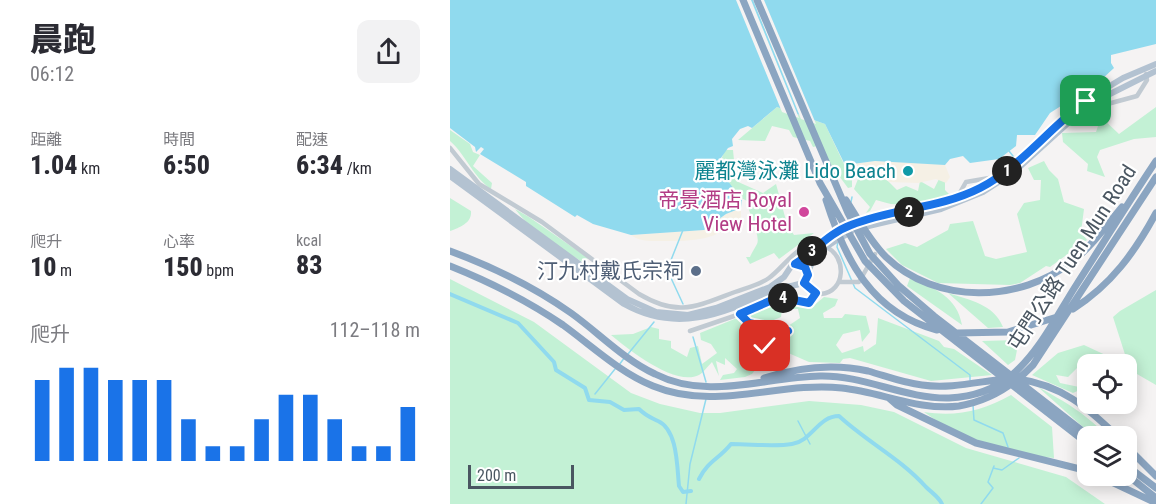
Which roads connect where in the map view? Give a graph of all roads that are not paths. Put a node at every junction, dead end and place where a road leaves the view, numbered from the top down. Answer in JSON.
{"nodes":[{"id":1,"x":743,"y":0,"type":"edge"},
{"id":2,"x":757,"y":0,"type":"edge"},
{"id":3,"x":1156,"y":64,"type":"edge"},
{"id":4,"x":1156,"y":71,"type":"edge"},
{"id":5,"x":1145,"y":72,"type":"junction"},
{"id":6,"x":1132,"y":77,"type":"junction"},
{"id":7,"x":1085,"y":110,"type":"junction"},
{"id":8,"x":450,"y":148,"type":"edge"},
{"id":9,"x":1156,"y":161,"type":"edge"},
{"id":10,"x":450,"y":169,"type":"edge"},
{"id":11,"x":450,"y":176,"type":"edge"},
{"id":12,"x":999,"y":177,"type":"junction"},
{"id":13,"x":1156,"y":177,"type":"edge"},
{"id":14,"x":834,"y":181,"type":"junction"},
{"id":15,"x":820,"y":183,"type":"junction"},
{"id":16,"x":1132,"y":196,"type":"junction"},
{"id":17,"x":957,"y":198,"type":"junction"},
{"id":18,"x":1156,"y":213,"type":"edge"},
{"id":19,"x":850,"y":229,"type":"junction"},
{"id":20,"x":826,"y":244,"type":"junction"},
{"id":21,"x":450,"y":250,"type":"edge"},
{"id":22,"x":875,"y":254,"type":"dead end"},
{"id":23,"x":795,"y":264,"type":"junction"},
{"id":24,"x":450,"y":266,"type":"edge"},
{"id":25,"x":807,"y":269,"type":"junction"},
{"id":26,"x":787,"y":274,"type":"junction"},
{"id":27,"x":840,"y":282,"type":"junction"},
{"id":28,"x":804,"y":283,"type":"junction"},
{"id":29,"x":794,"y":284,"type":"junction"},
{"id":30,"x":816,"y":293,"type":"junction"},
{"id":31,"x":740,"y":314,"type":"junction"},
{"id":32,"x":690,"y":331,"type":"dead end"},
{"id":33,"x":757,"y":363,"type":"dead end"},
{"id":34,"x":770,"y":379,"type":"junction"},
{"id":35,"x":1012,"y":380,"type":"junction"},
{"id":36,"x":889,"y":398,"type":"junction"},
{"id":37,"x":1041,"y":404,"type":"junction"},
{"id":38,"x":1106,"y":426,"type":"edge"},
{"id":39,"x":1077,"y":428,"type":"edge"},
{"id":40,"x":1077,"y":435,"type":"edge"},
{"id":41,"x":1137,"y":457,"type":"edge"},
{"id":42,"x":1077,"y":468,"type":"edge"},
{"id":43,"x":1137,"y":473,"type":"edge"},
{"id":44,"x":1156,"y":476,"type":"edge"},
{"id":45,"x":1137,"y":483,"type":"edge"},
{"id":46,"x":1120,"y":486,"type":"edge"},
{"id":47,"x":1156,"y":488,"type":"edge"},
{"id":48,"x":1156,"y":498,"type":"edge"},
{"id":49,"x":1156,"y":503,"type":"edge"}],
"edges":[{"from":1,"to":15,"type":"highway"},
{"from":2,"to":14,"type":"highway"},
{"from":3,"to":5,"type":"main road"},
{"from":4,"to":5,"type":"main road"},
{"from":5,"to":6,"type":"main road"},
{"from":5,"to":7,"type":"street"},
{"from":6,"to":7,"type":"main road"},
{"from":6,"to":12,"type":"main road"},
{"from":7,"to":19,"type":"main road"},
{"from":8,"to":27,"type":"street"},
{"from":9,"to":16,"type":"highway","name":"屯門公路 Tuen Mun Road"},
{"from":10,"to":26,"type":"main road"},
{"from":11,"to":29,"type":"main road"},
{"from":12,"to":17,"type":"main road"},
{"from":12,"to":17,"type":"street"},
{"from":13,"to":35,"type":"highway","name":"屯門公路 Tuen Mun Road"},
{"from":14,"to":16,"type":"highway"},
{"from":14,"to":37,"type":"highway"},
{"from":15,"to":18,"type":"highway"},
{"from":15,"to":37,"type":"highway"},
{"from":16,"to":35,"type":"highway","name":"屯門公路 Tuen Mun Road"},
{"from":17,"to":19,"type":"main road"},
{"from":19,"to":20,"type":"main road"},
{"from":20,"to":23,"type":"main road"},
{"from":20,"to":25,"type":"main road"},
{"from":21,"to":34,"type":"highway"},
{"from":22,"to":27,"type":"street"},
{"from":23,"to":25,"type":"main road"},
{"from":23,"to":26,"type":"main road"},
{"from":24,"to":36,"type":"highway","name":"屯門公路 Tuen Mun Road"},
{"from":25,"to":28,"type":"main road"},
{"from":26,"to":29,"type":"main road"},
{"from":27,"to":30,"type":"street"},
{"from":28,"to":29,"type":"main road"},
{"from":28,"to":30,"type":"street"},
{"from":30,"to":31,"type":"street"},
{"from":31,"to":32,"type":"street"},
{"from":31,"to":33,"type":"street"},
{"from":34,"to":35,"type":"highway","name":"屯門公路 Tuen Mun Road"},
{"from":34,"to":38,"type":"highway"},
{"from":35,"to":36,"type":"highway","name":"屯門公路 Tuen Mun Road"},
{"from":36,"to":42,"type":"highway"},
{"from":37,"to":39,"type":"highway"},
{"from":37,"to":40,"type":"highway"},
{"from":41,"to":44,"type":"highway"},
{"from":43,"to":47,"type":"highway"},
{"from":45,"to":48,"type":"highway"},
{"from":46,"to":49,"type":"highway"}]}
